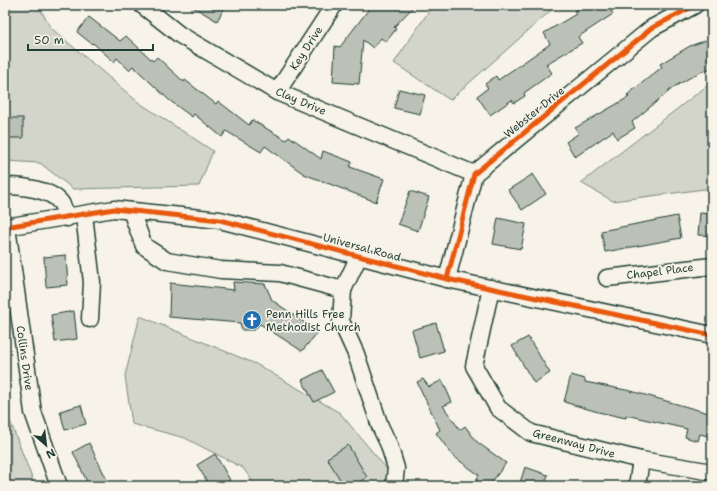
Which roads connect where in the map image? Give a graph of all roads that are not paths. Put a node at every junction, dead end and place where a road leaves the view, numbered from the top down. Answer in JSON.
{"nodes":[{"id":1,"x":142,"y":5,"type":"edge"},
{"id":2,"x":334,"y":5,"type":"edge"},
{"id":3,"x":695,"y":5,"type":"edge"},
{"id":4,"x":277,"y":92,"type":"junction"},
{"id":5,"x":474,"y":174,"type":"junction"},
{"id":6,"x":5,"y":186,"type":"edge"},
{"id":7,"x":131,"y":211,"type":"junction"},
{"id":8,"x":84,"y":215,"type":"junction"},
{"id":9,"x":67,"y":218,"type":"junction"},
{"id":10,"x":6,"y":227,"type":"edge"},
{"id":11,"x":359,"y":256,"type":"junction"},
{"id":12,"x":712,"y":266,"type":"edge"},
{"id":13,"x":607,"y":278,"type":"dead end"},
{"id":14,"x":446,"y":279,"type":"junction"},
{"id":15,"x":491,"y":288,"type":"junction"},
{"id":16,"x":343,"y":290,"type":"junction"},
{"id":17,"x":90,"y":319,"type":"dead end"},
{"id":18,"x":712,"y":335,"type":"edge"},
{"id":19,"x":641,"y":460,"type":"junction"},
{"id":20,"x":712,"y":472,"type":"edge"},
{"id":21,"x":59,"y":486,"type":"edge"},
{"id":22,"x":394,"y":486,"type":"edge"},
{"id":23,"x":637,"y":486,"type":"edge"}],
"edges":[{"from":1,"to":4,"type":"street","name":"Clay Drive"},
{"from":2,"to":4,"type":"street","name":"Key Drive"},
{"from":3,"to":5,"type":"street","name":"Webster Drive"},
{"from":4,"to":5,"type":"street","name":"Clay Drive"},
{"from":5,"to":14,"type":"street"},
{"from":6,"to":9,"type":"street"},
{"from":7,"to":8,"type":"street","name":"Universal Road"},
{"from":7,"to":11,"type":"street","name":"Universal Road"},
{"from":7,"to":16,"type":"street"},
{"from":8,"to":9,"type":"street","name":"Universal Road"},
{"from":8,"to":17,"type":"street"},
{"from":9,"to":10,"type":"street","name":"Universal Road"},
{"from":10,"to":21,"type":"street","name":"Collins Drive"},
{"from":11,"to":14,"type":"street","name":"Universal Road"},
{"from":11,"to":16,"type":"street"},
{"from":12,"to":13,"type":"street","name":"Chapel Place"},
{"from":14,"to":15,"type":"street","name":"Universal Road"},
{"from":15,"to":18,"type":"street","name":"Universal Road"},
{"from":15,"to":19,"type":"street","name":"Greenway Drive"},
{"from":16,"to":22,"type":"street"},
{"from":19,"to":20,"type":"street","name":"Greenway Drive"},
{"from":19,"to":23,"type":"street"}]}
